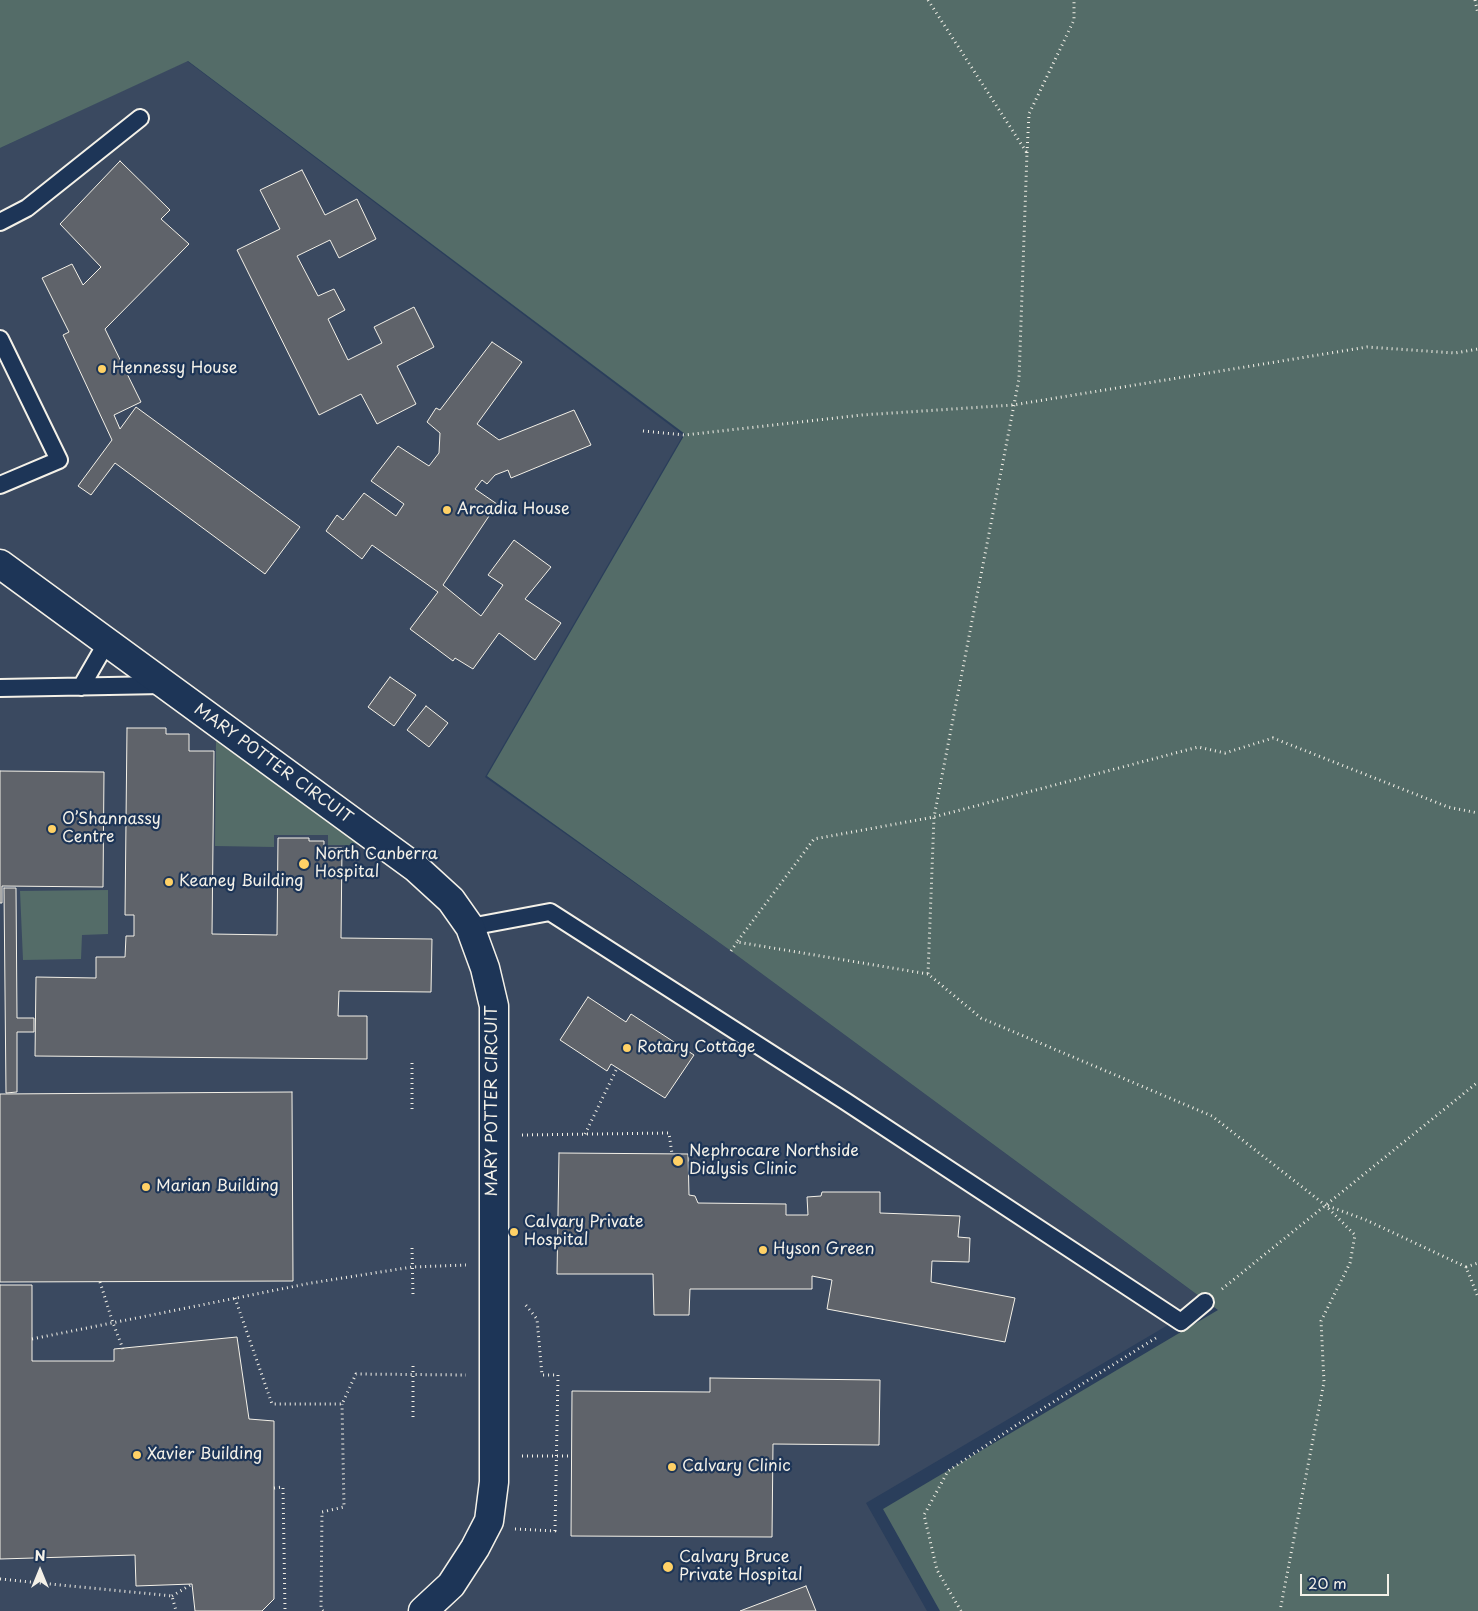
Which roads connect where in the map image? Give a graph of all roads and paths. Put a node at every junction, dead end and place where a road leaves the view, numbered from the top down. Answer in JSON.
{"nodes":[{"id":1,"x":928,"y":0,"type":"edge"},
{"id":2,"x":1074,"y":0,"type":"edge"},
{"id":3,"x":1475,"y":0,"type":"edge"},
{"id":4,"x":1478,"y":14,"type":"edge"},
{"id":5,"x":140,"y":118,"type":"dead end"},
{"id":6,"x":1027,"y":153,"type":"junction"},
{"id":7,"x":0,"y":222,"type":"edge"},
{"id":8,"x":0,"y":339,"type":"edge"},
{"id":9,"x":1478,"y":349,"type":"edge"},
{"id":10,"x":1013,"y":405,"type":"junction"},
{"id":11,"x":643,"y":431,"type":"dead end"},
{"id":12,"x":0,"y":485,"type":"edge"},
{"id":13,"x":0,"y":564,"type":"edge"},
{"id":14,"x":107,"y":642,"type":"junction"},
{"id":15,"x":164,"y":685,"type":"junction"},
{"id":16,"x":82,"y":686,"type":"junction"},
{"id":17,"x":0,"y":688,"type":"edge"},
{"id":18,"x":1478,"y":813,"type":"edge"},
{"id":19,"x":934,"y":817,"type":"junction"},
{"id":20,"x":470,"y":927,"type":"junction"},
{"id":21,"x":737,"y":942,"type":"junction"},
{"id":22,"x":731,"y":951,"type":"dead end"},
{"id":23,"x":928,"y":974,"type":"junction"},
{"id":24,"x":412,"y":1063,"type":"dead end"},
{"id":25,"x":618,"y":1068,"type":"dead end"},
{"id":26,"x":1478,"y":1082,"type":"edge"},
{"id":27,"x":412,"y":1110,"type":"dead end"},
{"id":28,"x":585,"y":1134,"type":"junction"},
{"id":29,"x":514,"y":1135,"type":"dead end"},
{"id":30,"x":672,"y":1154,"type":"dead end"},
{"id":31,"x":1325,"y":1205,"type":"junction"},
{"id":32,"x":412,"y":1248,"type":"dead end"},
{"id":33,"x":1478,"y":1263,"type":"edge"},
{"id":34,"x":471,"y":1265,"type":"dead end"},
{"id":35,"x":412,"y":1267,"type":"junction"},
{"id":36,"x":1466,"y":1267,"type":"junction"},
{"id":37,"x":100,"y":1282,"type":"dead end"},
{"id":38,"x":413,"y":1295,"type":"dead end"},
{"id":39,"x":1478,"y":1297,"type":"edge"},
{"id":40,"x":235,"y":1298,"type":"junction"},
{"id":41,"x":520,"y":1298,"type":"dead end"},
{"id":42,"x":1205,"y":1302,"type":"joint"},
{"id":43,"x":1181,"y":1322,"type":"junction"},
{"id":44,"x":113,"y":1323,"type":"junction"},
{"id":45,"x":32,"y":1340,"type":"dead end"},
{"id":46,"x":123,"y":1349,"type":"dead end"},
{"id":47,"x":413,"y":1366,"type":"dead end"},
{"id":48,"x":413,"y":1374,"type":"junction"},
{"id":49,"x":472,"y":1375,"type":"dead end"},
{"id":50,"x":342,"y":1404,"type":"junction"},
{"id":51,"x":413,"y":1420,"type":"dead end"},
{"id":52,"x":514,"y":1456,"type":"dead end"},
{"id":53,"x":556,"y":1456,"type":"junction"},
{"id":54,"x":572,"y":1456,"type":"dead end"},
{"id":55,"x":274,"y":1488,"type":"dead end"},
{"id":56,"x":508,"y":1529,"type":"dead end"},
{"id":57,"x":0,"y":1579,"type":"edge"},
{"id":58,"x":192,"y":1584,"type":"dead end"},
{"id":59,"x":172,"y":1596,"type":"junction"},
{"id":60,"x":176,"y":1611,"type":"edge"},
{"id":61,"x":285,"y":1611,"type":"edge"},
{"id":62,"x":323,"y":1611,"type":"edge"},
{"id":63,"x":424,"y":1611,"type":"edge"},
{"id":64,"x":960,"y":1611,"type":"edge"},
{"id":65,"x":1280,"y":1611,"type":"edge"}],
"edges":[{"from":1,"to":6,"type":"path"},
{"from":2,"to":6,"type":"path"},
{"from":3,"to":4,"type":"path"},
{"from":5,"to":7,"type":"lane"},
{"from":6,"to":10,"type":"path"},
{"from":8,"to":12,"type":"lane"},
{"from":9,"to":10,"type":"path"},
{"from":10,"to":11,"type":"path"},
{"from":10,"to":19,"type":"path"},
{"from":13,"to":14,"type":"street","name":"MARY POTTER CIRCUIT"},
{"from":14,"to":15,"type":"street","name":"MARY POTTER CIRCUIT"},
{"from":14,"to":16,"type":"lane"},
{"from":15,"to":16,"type":"lane"},
{"from":15,"to":20,"type":"street","name":"MARY POTTER CIRCUIT"},
{"from":16,"to":17,"type":"lane"},
{"from":18,"to":19,"type":"path"},
{"from":19,"to":21,"type":"path"},
{"from":19,"to":23,"type":"path"},
{"from":20,"to":43,"type":"lane"},
{"from":20,"to":63,"type":"street","name":"MARY POTTER CIRCUIT"},
{"from":21,"to":22,"type":"path"},
{"from":21,"to":23,"type":"path"},
{"from":23,"to":31,"type":"path"},
{"from":24,"to":27,"type":"path"},
{"from":25,"to":28,"type":"path"},
{"from":26,"to":31,"type":"path"},
{"from":28,"to":29,"type":"path"},
{"from":28,"to":30,"type":"path"},
{"from":31,"to":36,"type":"path"},
{"from":31,"to":42,"type":"path"},
{"from":31,"to":65,"type":"path"},
{"from":32,"to":35,"type":"path"},
{"from":33,"to":36,"type":"path"},
{"from":34,"to":35,"type":"path"},
{"from":35,"to":38,"type":"path"},
{"from":35,"to":40,"type":"path"},
{"from":36,"to":39,"type":"path"},
{"from":37,"to":44,"type":"path"},
{"from":40,"to":44,"type":"path"},
{"from":40,"to":50,"type":"path"},
{"from":41,"to":53,"type":"path"},
{"from":42,"to":43,"type":"lane"},
{"from":43,"to":64,"type":"path"},
{"from":44,"to":45,"type":"path"},
{"from":44,"to":46,"type":"path"},
{"from":47,"to":48,"type":"path"},
{"from":48,"to":49,"type":"path"},
{"from":48,"to":50,"type":"path"},
{"from":48,"to":51,"type":"path"},
{"from":50,"to":62,"type":"path"},
{"from":52,"to":53,"type":"path"},
{"from":53,"to":54,"type":"path"},
{"from":53,"to":56,"type":"path"},
{"from":55,"to":61,"type":"path"},
{"from":57,"to":59,"type":"path"},
{"from":58,"to":59,"type":"path"},
{"from":59,"to":60,"type":"path"}]}
